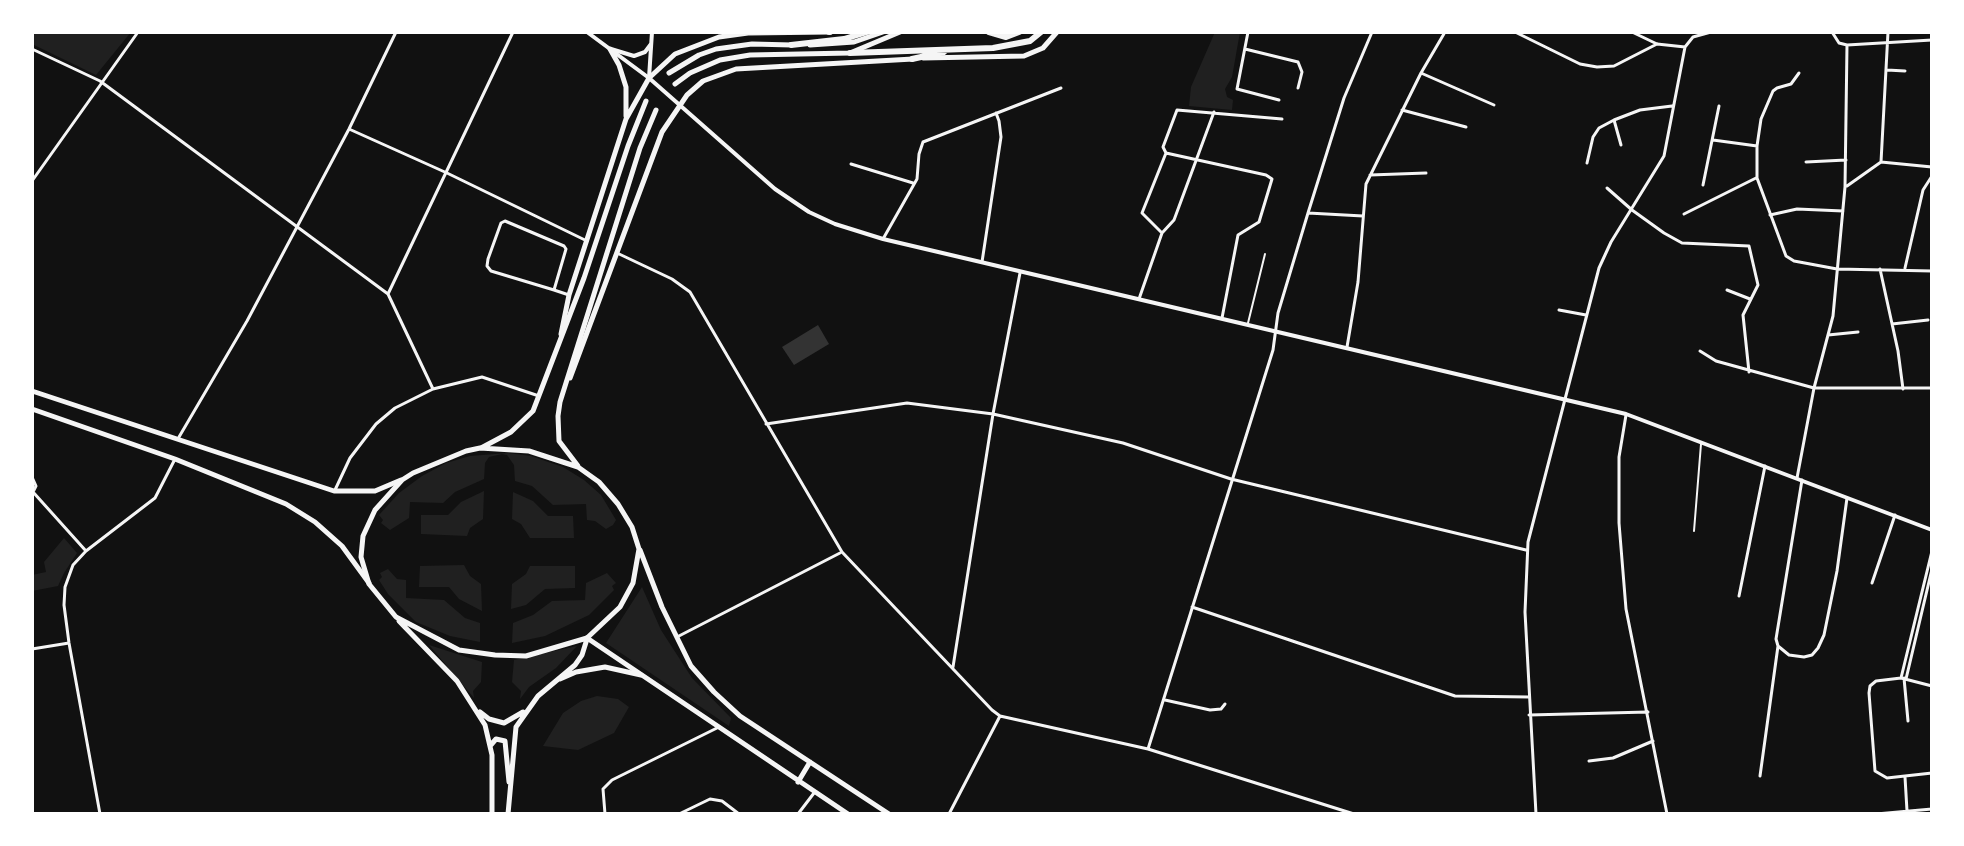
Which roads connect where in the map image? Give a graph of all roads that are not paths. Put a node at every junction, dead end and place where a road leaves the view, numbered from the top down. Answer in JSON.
{"nodes":[{"id":1,"x":138,"y":32,"type":"edge"},
{"id":2,"x":396,"y":32,"type":"edge"},
{"id":3,"x":513,"y":32,"type":"edge"},
{"id":4,"x":587,"y":32,"type":"edge"},
{"id":5,"x":652,"y":32,"type":"edge"},
{"id":6,"x":830,"y":32,"type":"edge"},
{"id":7,"x":867,"y":32,"type":"edge"},
{"id":8,"x":883,"y":32,"type":"edge"},
{"id":9,"x":900,"y":32,"type":"edge"},
{"id":10,"x":989,"y":32,"type":"edge"},
{"id":11,"x":1019,"y":32,"type":"edge"},
{"id":12,"x":1041,"y":32,"type":"edge"},
{"id":13,"x":1057,"y":32,"type":"edge"},
{"id":14,"x":1248,"y":32,"type":"edge"},
{"id":15,"x":1372,"y":32,"type":"edge"},
{"id":16,"x":1445,"y":32,"type":"edge"},
{"id":17,"x":1517,"y":32,"type":"edge"},
{"id":18,"x":1632,"y":32,"type":"edge"},
{"id":19,"x":1711,"y":32,"type":"edge"},
{"id":20,"x":1832,"y":32,"type":"edge"},
{"id":21,"x":1888,"y":32,"type":"edge"},
{"id":22,"x":1641,"y":34,"type":"edge"},
{"id":23,"x":719,"y":35,"type":"edge"},
{"id":24,"x":1932,"y":40,"type":"edge"},
{"id":25,"x":1889,"y":43,"type":"junction"},
{"id":26,"x":651,"y":44,"type":"junction"},
{"id":27,"x":1657,"y":44,"type":"junction"},
{"id":28,"x":791,"y":45,"type":"junction"},
{"id":29,"x":1847,"y":45,"type":"junction"},
{"id":30,"x":1685,"y":47,"type":"junction"},
{"id":31,"x":32,"y":49,"type":"edge"},
{"id":32,"x":610,"y":49,"type":"junction"},
{"id":33,"x":959,"y":49,"type":"junction"},
{"id":34,"x":1245,"y":49,"type":"junction"},
{"id":35,"x":850,"y":53,"type":"junction"},
{"id":36,"x":912,"y":59,"type":"junction"},
{"id":37,"x":1887,"y":70,"type":"junction"},
{"id":38,"x":1905,"y":71,"type":"dead end"},
{"id":39,"x":669,"y":73,"type":"dead end"},
{"id":40,"x":1421,"y":73,"type":"junction"},
{"id":41,"x":1799,"y":73,"type":"dead end"},
{"id":42,"x":649,"y":78,"type":"junction"},
{"id":43,"x":100,"y":81,"type":"junction"},
{"id":44,"x":675,"y":84,"type":"dead end"},
{"id":45,"x":1061,"y":88,"type":"dead end"},
{"id":46,"x":1298,"y":88,"type":"dead end"},
{"id":47,"x":1279,"y":100,"type":"dead end"},
{"id":48,"x":646,"y":101,"type":"dead end"},
{"id":49,"x":679,"y":104,"type":"junction"},
{"id":50,"x":1494,"y":105,"type":"dead end"},
{"id":51,"x":1672,"y":106,"type":"junction"},
{"id":52,"x":1719,"y":106,"type":"dead end"},
{"id":53,"x":656,"y":110,"type":"dead end"},
{"id":54,"x":1402,"y":110,"type":"junction"},
{"id":55,"x":1214,"y":112,"type":"junction"},
{"id":56,"x":996,"y":113,"type":"junction"},
{"id":57,"x":626,"y":119,"type":"junction"},
{"id":58,"x":1282,"y":119,"type":"dead end"},
{"id":59,"x":1614,"y":120,"type":"junction"},
{"id":60,"x":1466,"y":127,"type":"dead end"},
{"id":61,"x":349,"y":129,"type":"junction"},
{"id":62,"x":1712,"y":140,"type":"junction"},
{"id":63,"x":1621,"y":145,"type":"dead end"},
{"id":64,"x":1757,"y":146,"type":"junction"},
{"id":65,"x":1166,"y":153,"type":"junction"},
{"id":66,"x":1846,"y":160,"type":"junction"},
{"id":67,"x":1197,"y":161,"type":"junction"},
{"id":68,"x":1806,"y":162,"type":"dead end"},
{"id":69,"x":1881,"y":162,"type":"junction"},
{"id":70,"x":1587,"y":163,"type":"dead end"},
{"id":71,"x":851,"y":164,"type":"dead end"},
{"id":72,"x":1932,"y":167,"type":"edge"},
{"id":73,"x":447,"y":173,"type":"junction"},
{"id":74,"x":1426,"y":173,"type":"dead end"},
{"id":75,"x":1369,"y":175,"type":"junction"},
{"id":76,"x":1932,"y":176,"type":"edge"},
{"id":77,"x":1757,"y":178,"type":"junction"},
{"id":78,"x":32,"y":181,"type":"edge"},
{"id":79,"x":914,"y":184,"type":"junction"},
{"id":80,"x":1703,"y":185,"type":"dead end"},
{"id":81,"x":1845,"y":187,"type":"junction"},
{"id":82,"x":1607,"y":188,"type":"dead end"},
{"id":83,"x":1632,"y":210,"type":"junction"},
{"id":84,"x":1843,"y":211,"type":"junction"},
{"id":85,"x":1308,"y":213,"type":"junction"},
{"id":86,"x":1684,"y":214,"type":"dead end"},
{"id":87,"x":1770,"y":215,"type":"junction"},
{"id":88,"x":1363,"y":216,"type":"junction"},
{"id":89,"x":297,"y":225,"type":"junction"},
{"id":90,"x":1162,"y":233,"type":"junction"},
{"id":91,"x":883,"y":239,"type":"junction"},
{"id":92,"x":587,"y":241,"type":"junction"},
{"id":93,"x":616,"y":253,"type":"junction"},
{"id":94,"x":1265,"y":254,"type":"dead end"},
{"id":95,"x":982,"y":262,"type":"junction"},
{"id":96,"x":1837,"y":269,"type":"junction"},
{"id":97,"x":1880,"y":269,"type":"junction"},
{"id":98,"x":1905,"y":269,"type":"junction"},
{"id":99,"x":1021,"y":271,"type":"junction"},
{"id":100,"x":1932,"y":271,"type":"edge"},
{"id":101,"x":554,"y":290,"type":"junction"},
{"id":102,"x":1727,"y":290,"type":"dead end"},
{"id":103,"x":388,"y":294,"type":"junction"},
{"id":104,"x":569,"y":295,"type":"junction"},
{"id":105,"x":1139,"y":299,"type":"junction"},
{"id":106,"x":1750,"y":299,"type":"junction"},
{"id":107,"x":1559,"y":310,"type":"dead end"},
{"id":108,"x":1586,"y":315,"type":"junction"},
{"id":109,"x":1222,"y":318,"type":"junction"},
{"id":110,"x":1928,"y":320,"type":"dead end"},
{"id":111,"x":1892,"y":324,"type":"junction"},
{"id":112,"x":1248,"y":325,"type":"junction"},
{"id":113,"x":1276,"y":331,"type":"junction"},
{"id":114,"x":1858,"y":332,"type":"dead end"},
{"id":115,"x":1828,"y":335,"type":"junction"},
{"id":116,"x":1347,"y":348,"type":"junction"},
{"id":117,"x":1700,"y":351,"type":"dead end"},
{"id":118,"x":556,"y":353,"type":"junction"},
{"id":119,"x":1749,"y":372,"type":"junction"},
{"id":120,"x":1814,"y":388,"type":"junction"},
{"id":121,"x":1932,"y":388,"type":"edge"},
{"id":122,"x":433,"y":389,"type":"junction"},
{"id":123,"x":1903,"y":389,"type":"junction"},
{"id":124,"x":32,"y":391,"type":"edge"},
{"id":125,"x":539,"y":396,"type":"junction"},
{"id":126,"x":1566,"y":399,"type":"junction"},
{"id":127,"x":560,"y":402,"type":"junction"},
{"id":128,"x":32,"y":409,"type":"edge"},
{"id":129,"x":993,"y":414,"type":"junction"},
{"id":130,"x":1626,"y":414,"type":"junction"},
{"id":131,"x":766,"y":424,"type":"junction"},
{"id":132,"x":178,"y":440,"type":"junction"},
{"id":133,"x":1702,"y":443,"type":"junction"},
{"id":134,"x":480,"y":448,"type":"junction"},
{"id":135,"x":175,"y":459,"type":"junction"},
{"id":136,"x":1765,"y":466,"type":"junction"},
{"id":137,"x":578,"y":467,"type":"junction"},
{"id":138,"x":32,"y":477,"type":"edge"},
{"id":139,"x":1231,"y":479,"type":"junction"},
{"id":140,"x":1799,"y":479,"type":"junction"},
{"id":141,"x":402,"y":480,"type":"junction"},
{"id":142,"x":334,"y":491,"type":"junction"},
{"id":143,"x":33,"y":493,"type":"edge"},
{"id":144,"x":1847,"y":498,"type":"junction"},
{"id":145,"x":1895,"y":515,"type":"junction"},
{"id":146,"x":1932,"y":530,"type":"edge"},
{"id":147,"x":1694,"y":531,"type":"dead end"},
{"id":148,"x":639,"y":549,"type":"junction"},
{"id":149,"x":1527,"y":550,"type":"junction"},
{"id":150,"x":86,"y":551,"type":"junction"},
{"id":151,"x":1932,"y":551,"type":"edge"},
{"id":152,"x":842,"y":552,"type":"junction"},
{"id":153,"x":1932,"y":569,"type":"edge"},
{"id":154,"x":1872,"y":583,"type":"dead end"},
{"id":155,"x":369,"y":584,"type":"junction"},
{"id":156,"x":1739,"y":596,"type":"dead end"},
{"id":157,"x":1192,"y":607,"type":"junction"},
{"id":158,"x":396,"y":617,"type":"junction"},
{"id":159,"x":677,"y":637,"type":"junction"},
{"id":160,"x":587,"y":638,"type":"junction"},
{"id":161,"x":69,"y":643,"type":"junction"},
{"id":162,"x":1778,"y":646,"type":"junction"},
{"id":163,"x":32,"y":649,"type":"edge"},
{"id":164,"x":953,"y":667,"type":"junction"},
{"id":165,"x":641,"y":675,"type":"junction"},
{"id":166,"x":1904,"y":678,"type":"junction"},
{"id":167,"x":552,"y":682,"type":"junction"},
{"id":168,"x":1932,"y":686,"type":"edge"},
{"id":169,"x":1529,"y":697,"type":"junction"},
{"id":170,"x":1164,"y":699,"type":"junction"},
{"id":171,"x":1225,"y":704,"type":"dead end"},
{"id":172,"x":476,"y":709,"type":"junction"},
{"id":173,"x":527,"y":709,"type":"junction"},
{"id":174,"x":1648,"y":712,"type":"junction"},
{"id":175,"x":1529,"y":715,"type":"junction"},
{"id":176,"x":1000,"y":716,"type":"junction"},
{"id":177,"x":1908,"y":721,"type":"dead end"},
{"id":178,"x":719,"y":727,"type":"junction"},
{"id":179,"x":1653,"y":741,"type":"junction"},
{"id":180,"x":490,"y":746,"type":"junction"},
{"id":181,"x":1148,"y":749,"type":"junction"},
{"id":182,"x":1589,"y":761,"type":"dead end"},
{"id":183,"x":810,"y":762,"type":"junction"},
{"id":184,"x":1932,"y":773,"type":"edge"},
{"id":185,"x":1760,"y":776,"type":"dead end"},
{"id":186,"x":1905,"y":777,"type":"junction"},
{"id":187,"x":798,"y":782,"type":"junction"},
{"id":188,"x":509,"y":783,"type":"junction"},
{"id":189,"x":814,"y":793,"type":"junction"},
{"id":190,"x":1932,"y":809,"type":"edge"},
{"id":191,"x":1907,"y":811,"type":"junction"},
{"id":192,"x":100,"y":814,"type":"edge"},
{"id":193,"x":492,"y":814,"type":"edge"},
{"id":194,"x":508,"y":814,"type":"edge"},
{"id":195,"x":605,"y":814,"type":"edge"},
{"id":196,"x":679,"y":814,"type":"edge"},
{"id":197,"x":739,"y":814,"type":"edge"},
{"id":198,"x":798,"y":814,"type":"edge"},
{"id":199,"x":848,"y":814,"type":"edge"},
{"id":200,"x":889,"y":814,"type":"edge"},
{"id":201,"x":949,"y":814,"type":"edge"},
{"id":202,"x":1354,"y":814,"type":"edge"},
{"id":203,"x":1536,"y":814,"type":"edge"},
{"id":204,"x":1667,"y":814,"type":"edge"},
{"id":205,"x":1876,"y":814,"type":"edge"}],
"edges":[{"from":1,"to":43,"type":"street"},
{"from":2,"to":61,"type":"street"},
{"from":3,"to":73,"type":"street"},
{"from":4,"to":32,"type":"main road"},
{"from":5,"to":26,"type":"main road"},
{"from":6,"to":23,"type":"main road"},
{"from":7,"to":28,"type":"highway"},
{"from":8,"to":28,"type":"main road"},
{"from":9,"to":35,"type":"main road"},
{"from":10,"to":11,"type":"highway"},
{"from":12,"to":33,"type":"highway"},
{"from":13,"to":36,"type":"main road"},
{"from":14,"to":34,"type":"street"},
{"from":15,"to":85,"type":"street"},
{"from":16,"to":40,"type":"street"},
{"from":17,"to":27,"type":"street"},
{"from":18,"to":22,"type":"street"},
{"from":19,"to":30,"type":"street"},
{"from":20,"to":29,"type":"street"},
{"from":21,"to":25,"type":"street"},
{"from":22,"to":27,"type":"street"},
{"from":23,"to":42,"type":"main road"},
{"from":24,"to":25,"type":"street"},
{"from":25,"to":29,"type":"street"},
{"from":25,"to":37,"type":"street"},
{"from":26,"to":32,"type":"main road"},
{"from":26,"to":42,"type":"main road"},
{"from":27,"to":30,"type":"street"},
{"from":28,"to":39,"type":"main road"},
{"from":29,"to":66,"type":"street"},
{"from":30,"to":51,"type":"street"},
{"from":31,"to":43,"type":"street"},
{"from":32,"to":42,"type":"main road"},
{"from":32,"to":57,"type":"main road"},
{"from":33,"to":35,"type":"highway"},
{"from":33,"to":36,"type":"highway"},
{"from":34,"to":46,"type":"street"},
{"from":34,"to":47,"type":"street"},
{"from":35,"to":44,"type":"main road"},
{"from":36,"to":49,"type":"main road"},
{"from":37,"to":38,"type":"street"},
{"from":37,"to":69,"type":"street"},
{"from":40,"to":50,"type":"street"},
{"from":40,"to":54,"type":"street"},
{"from":41,"to":64,"type":"street"},
{"from":42,"to":49,"type":"main road"},
{"from":42,"to":57,"type":"main road"},
{"from":43,"to":78,"type":"street"},
{"from":43,"to":89,"type":"street"},
{"from":45,"to":56,"type":"street"},
{"from":48,"to":118,"type":"main road"},
{"from":49,"to":91,"type":"main road"},
{"from":49,"to":93,"type":"main road"},
{"from":51,"to":59,"type":"street"},
{"from":51,"to":83,"type":"street"},
{"from":52,"to":62,"type":"street"},
{"from":53,"to":127,"type":"main road"},
{"from":54,"to":60,"type":"street"},
{"from":54,"to":75,"type":"street"},
{"from":55,"to":58,"type":"street"},
{"from":55,"to":65,"type":"street"},
{"from":55,"to":67,"type":"street"},
{"from":56,"to":79,"type":"street"},
{"from":56,"to":95,"type":"street"},
{"from":57,"to":92,"type":"main road"},
{"from":59,"to":63,"type":"street"},
{"from":59,"to":70,"type":"street"},
{"from":61,"to":73,"type":"street"},
{"from":61,"to":89,"type":"street"},
{"from":62,"to":64,"type":"street"},
{"from":62,"to":80,"type":"street"},
{"from":64,"to":77,"type":"street"},
{"from":65,"to":67,"type":"street"},
{"from":65,"to":90,"type":"street"},
{"from":66,"to":68,"type":"street"},
{"from":66,"to":81,"type":"street"},
{"from":67,"to":90,"type":"street"},
{"from":67,"to":109,"type":"street"},
{"from":69,"to":72,"type":"street"},
{"from":69,"to":81,"type":"street"},
{"from":71,"to":79,"type":"street"},
{"from":73,"to":92,"type":"street"},
{"from":73,"to":103,"type":"street"},
{"from":74,"to":75,"type":"street"},
{"from":75,"to":88,"type":"street"},
{"from":76,"to":98,"type":"street"},
{"from":77,"to":86,"type":"street"},
{"from":77,"to":87,"type":"street"},
{"from":79,"to":91,"type":"street"},
{"from":81,"to":84,"type":"street"},
{"from":82,"to":83,"type":"street"},
{"from":83,"to":106,"type":"street"},
{"from":83,"to":108,"type":"street"},
{"from":84,"to":87,"type":"street"},
{"from":84,"to":96,"type":"street"},
{"from":85,"to":88,"type":"street"},
{"from":85,"to":113,"type":"street"},
{"from":87,"to":96,"type":"street"},
{"from":88,"to":116,"type":"street"},
{"from":89,"to":103,"type":"street"},
{"from":89,"to":132,"type":"street"},
{"from":90,"to":105,"type":"street"},
{"from":91,"to":95,"type":"main road"},
{"from":92,"to":104,"type":"main road"},
{"from":93,"to":127,"type":"main road"},
{"from":93,"to":131,"type":"street"},
{"from":94,"to":112,"type":"lane"},
{"from":95,"to":99,"type":"main road"},
{"from":96,"to":97,"type":"street"},
{"from":96,"to":115,"type":"street"},
{"from":97,"to":98,"type":"street"},
{"from":97,"to":111,"type":"street"},
{"from":98,"to":100,"type":"street"},
{"from":99,"to":105,"type":"main road"},
{"from":99,"to":129,"type":"street"},
{"from":101,"to":101,"type":"street"},
{"from":101,"to":104,"type":"street"},
{"from":102,"to":106,"type":"street"},
{"from":103,"to":122,"type":"street"},
{"from":104,"to":118,"type":"main road"},
{"from":105,"to":109,"type":"main road"},
{"from":106,"to":119,"type":"street"},
{"from":107,"to":108,"type":"street"},
{"from":108,"to":126,"type":"street"},
{"from":109,"to":112,"type":"main road"},
{"from":110,"to":111,"type":"street"},
{"from":111,"to":123,"type":"street"},
{"from":112,"to":113,"type":"main road"},
{"from":113,"to":116,"type":"main road"},
{"from":113,"to":139,"type":"street"},
{"from":114,"to":115,"type":"street"},
{"from":115,"to":120,"type":"street"},
{"from":116,"to":126,"type":"main road"},
{"from":117,"to":119,"type":"street"},
{"from":118,"to":125,"type":"main road"},
{"from":119,"to":120,"type":"street"},
{"from":120,"to":123,"type":"street"},
{"from":120,"to":140,"type":"street"},
{"from":121,"to":123,"type":"street"},
{"from":122,"to":125,"type":"street"},
{"from":122,"to":142,"type":"street"},
{"from":124,"to":132,"type":"main road"},
{"from":125,"to":134,"type":"main road"},
{"from":126,"to":130,"type":"main road"},
{"from":126,"to":149,"type":"street"},
{"from":127,"to":137,"type":"main road"},
{"from":128,"to":135,"type":"main road"},
{"from":129,"to":131,"type":"street"},
{"from":129,"to":139,"type":"street"},
{"from":129,"to":164,"type":"street"},
{"from":130,"to":133,"type":"main road"},
{"from":130,"to":174,"type":"street"},
{"from":131,"to":152,"type":"street"},
{"from":132,"to":142,"type":"main road"},
{"from":133,"to":136,"type":"main road"},
{"from":133,"to":147,"type":"lane"},
{"from":134,"to":137,"type":"main road"},
{"from":134,"to":141,"type":"main road"},
{"from":135,"to":150,"type":"street"},
{"from":135,"to":155,"type":"main road"},
{"from":136,"to":140,"type":"main road"},
{"from":136,"to":156,"type":"street"},
{"from":137,"to":148,"type":"main road"},
{"from":138,"to":143,"type":"street"},
{"from":139,"to":149,"type":"street"},
{"from":139,"to":157,"type":"street"},
{"from":140,"to":144,"type":"main road"},
{"from":140,"to":162,"type":"street"},
{"from":141,"to":142,"type":"main road"},
{"from":141,"to":155,"type":"main road"},
{"from":143,"to":150,"type":"street"},
{"from":144,"to":145,"type":"main road"},
{"from":144,"to":162,"type":"street"},
{"from":145,"to":146,"type":"main road"},
{"from":145,"to":154,"type":"street"},
{"from":148,"to":159,"type":"main road"},
{"from":148,"to":160,"type":"main road"},
{"from":149,"to":169,"type":"street"},
{"from":150,"to":161,"type":"street"},
{"from":151,"to":166,"type":"street"},
{"from":152,"to":159,"type":"street"},
{"from":152,"to":164,"type":"street"},
{"from":153,"to":166,"type":"street"},
{"from":155,"to":158,"type":"main road"},
{"from":157,"to":169,"type":"street"},
{"from":157,"to":170,"type":"street"},
{"from":158,"to":160,"type":"main road"},
{"from":158,"to":172,"type":"main road"},
{"from":159,"to":183,"type":"main road"},
{"from":160,"to":165,"type":"main road"},
{"from":160,"to":167,"type":"main road"},
{"from":161,"to":163,"type":"street"},
{"from":161,"to":192,"type":"street"},
{"from":162,"to":185,"type":"street"},
{"from":164,"to":176,"type":"street"},
{"from":165,"to":167,"type":"main road"},
{"from":165,"to":178,"type":"main road"},
{"from":166,"to":168,"type":"street"},
{"from":166,"to":177,"type":"street"},
{"from":166,"to":186,"type":"street"},
{"from":167,"to":173,"type":"main road"},
{"from":169,"to":175,"type":"street"},
{"from":170,"to":171,"type":"street"},
{"from":170,"to":181,"type":"street"},
{"from":172,"to":173,"type":"main road"},
{"from":172,"to":180,"type":"main road"},
{"from":173,"to":188,"type":"main road"},
{"from":174,"to":175,"type":"street"},
{"from":174,"to":179,"type":"street"},
{"from":175,"to":203,"type":"street"},
{"from":176,"to":181,"type":"street"},
{"from":176,"to":201,"type":"street"},
{"from":178,"to":187,"type":"main road"},
{"from":178,"to":195,"type":"street"},
{"from":179,"to":182,"type":"street"},
{"from":179,"to":204,"type":"street"},
{"from":180,"to":188,"type":"main road"},
{"from":180,"to":193,"type":"main road"},
{"from":181,"to":202,"type":"street"},
{"from":183,"to":187,"type":"main road"},
{"from":183,"to":200,"type":"main road"},
{"from":184,"to":186,"type":"street"},
{"from":186,"to":191,"type":"street"},
{"from":187,"to":189,"type":"main road"},
{"from":188,"to":194,"type":"main road"},
{"from":189,"to":198,"type":"street"},
{"from":189,"to":199,"type":"main road"},
{"from":190,"to":191,"type":"street"},
{"from":191,"to":205,"type":"street"},
{"from":196,"to":197,"type":"street"}]}
